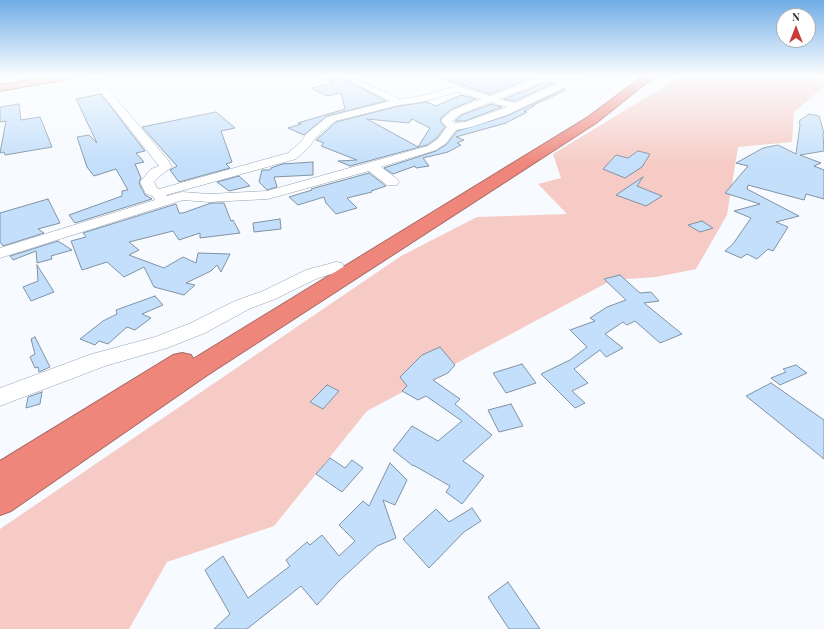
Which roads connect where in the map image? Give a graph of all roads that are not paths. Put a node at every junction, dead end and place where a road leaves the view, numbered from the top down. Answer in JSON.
{"nodes":[{"id":1,"x":116,"y":105,"type":"edge"},
{"id":2,"x":386,"y":105,"type":"edge"},
{"id":3,"x":438,"y":105,"type":"edge"},
{"id":4,"x":474,"y":105,"type":"edge"},
{"id":5,"x":511,"y":105,"type":"edge"},
{"id":6,"x":519,"y":105,"type":"edge"},
{"id":7,"x":600,"y":105,"type":"edge"},
{"id":8,"x":611,"y":105,"type":"edge"},
{"id":9,"x":516,"y":107,"type":"junction"},
{"id":10,"x":457,"y":112,"type":"junction"},
{"id":11,"x":453,"y":127,"type":"junction"},
{"id":12,"x":269,"y":162,"type":"junction"},
{"id":13,"x":371,"y":166,"type":"junction"},
{"id":14,"x":392,"y":182,"type":"dead end"},
{"id":15,"x":182,"y":196,"type":"junction"},
{"id":16,"x":161,"y":197,"type":"junction"},
{"id":17,"x":0,"y":254,"type":"edge"},
{"id":18,"x":336,"y":267,"type":"junction"},
{"id":19,"x":0,"y":397,"type":"edge"},
{"id":20,"x":0,"y":477,"type":"edge"},
{"id":21,"x":0,"y":500,"type":"edge"}],
"edges":[{"from":1,"to":16,"type":"street"},
{"from":2,"to":12,"type":"street"},
{"from":3,"to":10,"type":"street"},
{"from":4,"to":10,"type":"street"},
{"from":5,"to":9,"type":"street"},
{"from":6,"to":9,"type":"street"},
{"from":7,"to":18,"type":"highway"},
{"from":8,"to":21,"type":"highway"},
{"from":9,"to":11,"type":"street"},
{"from":10,"to":11,"type":"street"},
{"from":11,"to":13,"type":"street"},
{"from":12,"to":15,"type":"street"},
{"from":12,"to":16,"type":"street"},
{"from":13,"to":14,"type":"street"},
{"from":13,"to":15,"type":"street"},
{"from":15,"to":16,"type":"street"},
{"from":16,"to":17,"type":"street"},
{"from":18,"to":19,"type":"street"},
{"from":18,"to":20,"type":"highway"}]}
